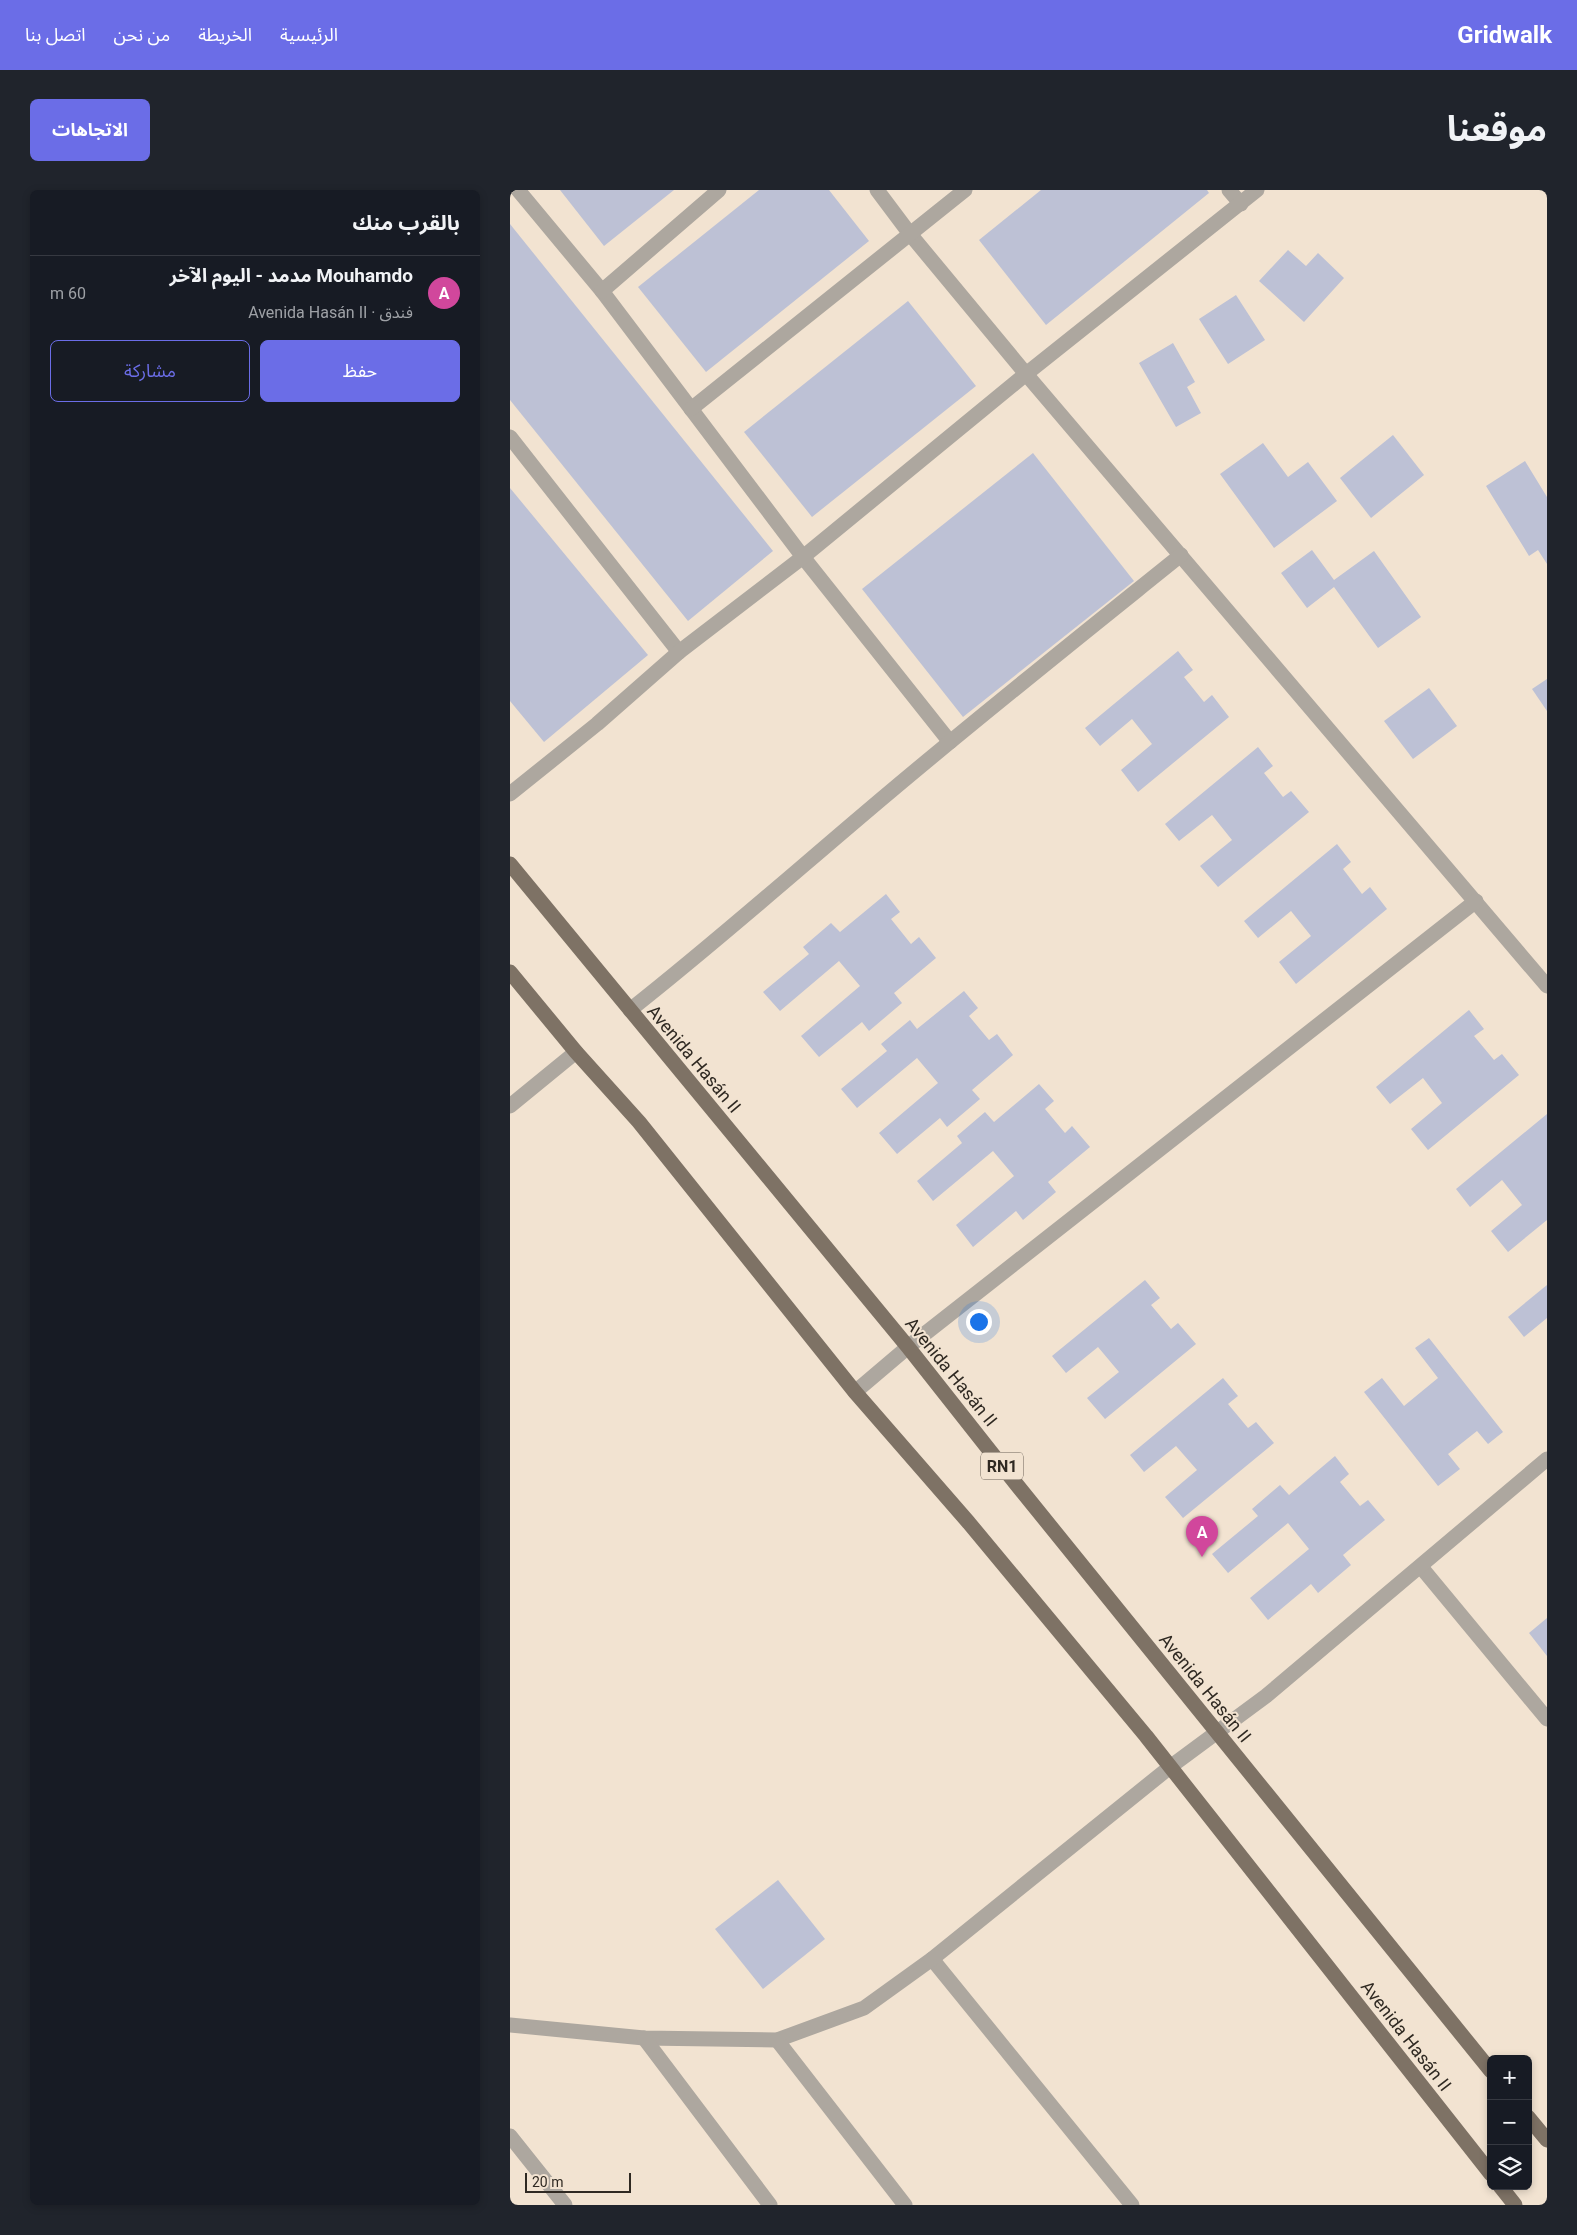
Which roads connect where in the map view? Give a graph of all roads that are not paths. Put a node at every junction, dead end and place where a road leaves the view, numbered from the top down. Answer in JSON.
{"nodes":[{"id":1,"x":518,"y":190,"type":"edge"},
{"id":2,"x":719,"y":190,"type":"edge"},
{"id":3,"x":877,"y":190,"type":"edge"},
{"id":4,"x":965,"y":190,"type":"edge"},
{"id":5,"x":1229,"y":190,"type":"edge"},
{"id":6,"x":1257,"y":190,"type":"edge"},
{"id":7,"x":1241,"y":204,"type":"junction"},
{"id":8,"x":910,"y":234,"type":"junction"},
{"id":9,"x":602,"y":291,"type":"junction"},
{"id":10,"x":1026,"y":374,"type":"junction"},
{"id":11,"x":691,"y":409,"type":"junction"},
{"id":12,"x":510,"y":437,"type":"edge"},
{"id":13,"x":1181,"y":555,"type":"junction"},
{"id":14,"x":803,"y":557,"type":"junction"},
{"id":15,"x":678,"y":652,"type":"junction"},
{"id":16,"x":950,"y":742,"type":"junction"},
{"id":17,"x":510,"y":794,"type":"edge"},
{"id":18,"x":510,"y":864,"type":"edge"},
{"id":19,"x":1476,"y":901,"type":"junction"},
{"id":20,"x":510,"y":972,"type":"edge"},
{"id":21,"x":1547,"y":986,"type":"edge"},
{"id":22,"x":630,"y":1010,"type":"junction"},
{"id":23,"x":576,"y":1052,"type":"junction"},
{"id":24,"x":510,"y":1106,"type":"edge"},
{"id":25,"x":908,"y":1347,"type":"junction"},
{"id":26,"x":855,"y":1392,"type":"junction"},
{"id":27,"x":1547,"y":1459,"type":"edge"},
{"id":28,"x":1420,"y":1567,"type":"junction"},
{"id":29,"x":1547,"y":1719,"type":"edge"},
{"id":30,"x":1217,"y":1731,"type":"junction"},
{"id":31,"x":1170,"y":1767,"type":"junction"},
{"id":32,"x":932,"y":1960,"type":"junction"},
{"id":33,"x":510,"y":2025,"type":"edge"},
{"id":34,"x":644,"y":2038,"type":"junction"},
{"id":35,"x":777,"y":2040,"type":"junction"},
{"id":36,"x":1487,"y":2066,"type":"edge"},
{"id":37,"x":1532,"y":2122,"type":"edge"},
{"id":38,"x":510,"y":2136,"type":"edge"},
{"id":39,"x":1547,"y":2140,"type":"edge"},
{"id":40,"x":1487,"y":2169,"type":"edge"},
{"id":41,"x":1503,"y":2190,"type":"edge"},
{"id":42,"x":565,"y":2205,"type":"edge"},
{"id":43,"x":770,"y":2205,"type":"edge"},
{"id":44,"x":905,"y":2205,"type":"edge"},
{"id":45,"x":1132,"y":2205,"type":"edge"},
{"id":46,"x":1515,"y":2205,"type":"edge"}],
"edges":[{"from":1,"to":9,"type":"street"},
{"from":2,"to":9,"type":"street"},
{"from":3,"to":8,"type":"street"},
{"from":4,"to":8,"type":"street"},
{"from":5,"to":7,"type":"street"},
{"from":6,"to":7,"type":"street"},
{"from":7,"to":10,"type":"street"},
{"from":8,"to":10,"type":"street"},
{"from":8,"to":11,"type":"street"},
{"from":9,"to":11,"type":"street"},
{"from":10,"to":13,"type":"street"},
{"from":10,"to":14,"type":"street"},
{"from":11,"to":14,"type":"street"},
{"from":12,"to":15,"type":"street"},
{"from":13,"to":16,"type":"street"},
{"from":13,"to":19,"type":"street"},
{"from":14,"to":15,"type":"street"},
{"from":14,"to":16,"type":"street"},
{"from":15,"to":17,"type":"street"},
{"from":16,"to":22,"type":"street"},
{"from":18,"to":22,"type":"main road","name":"Avenida Hasán II","number":"RN1"},
{"from":19,"to":21,"type":"street"},
{"from":19,"to":25,"type":"street"},
{"from":20,"to":23,"type":"main road","name":"Avenida Hasán II"},
{"from":22,"to":25,"type":"main road","name":"Avenida Hasán II","number":"RN1"},
{"from":23,"to":24,"type":"street"},
{"from":23,"to":26,"type":"main road","name":"Avenida Hasán II"},
{"from":25,"to":26,"type":"street"},
{"from":25,"to":30,"type":"main road","name":"Avenida Hasán II","number":"RN1"},
{"from":26,"to":31,"type":"main road","name":"Avenida Hasán II"},
{"from":27,"to":28,"type":"street"},
{"from":28,"to":29,"type":"street"},
{"from":28,"to":30,"type":"street"},
{"from":30,"to":31,"type":"street"},
{"from":30,"to":36,"type":"main road","name":"Avenida Hasán II","number":"RN1"},
{"from":31,"to":32,"type":"street"},
{"from":31,"to":40,"type":"main road","name":"Avenida Hasán II"},
{"from":32,"to":35,"type":"street"},
{"from":32,"to":45,"type":"street"},
{"from":33,"to":34,"type":"street"},
{"from":34,"to":35,"type":"street"},
{"from":34,"to":43,"type":"street"},
{"from":35,"to":44,"type":"street"},
{"from":37,"to":39,"type":"main road"},
{"from":38,"to":42,"type":"street"},
{"from":41,"to":46,"type":"main road"}]}
